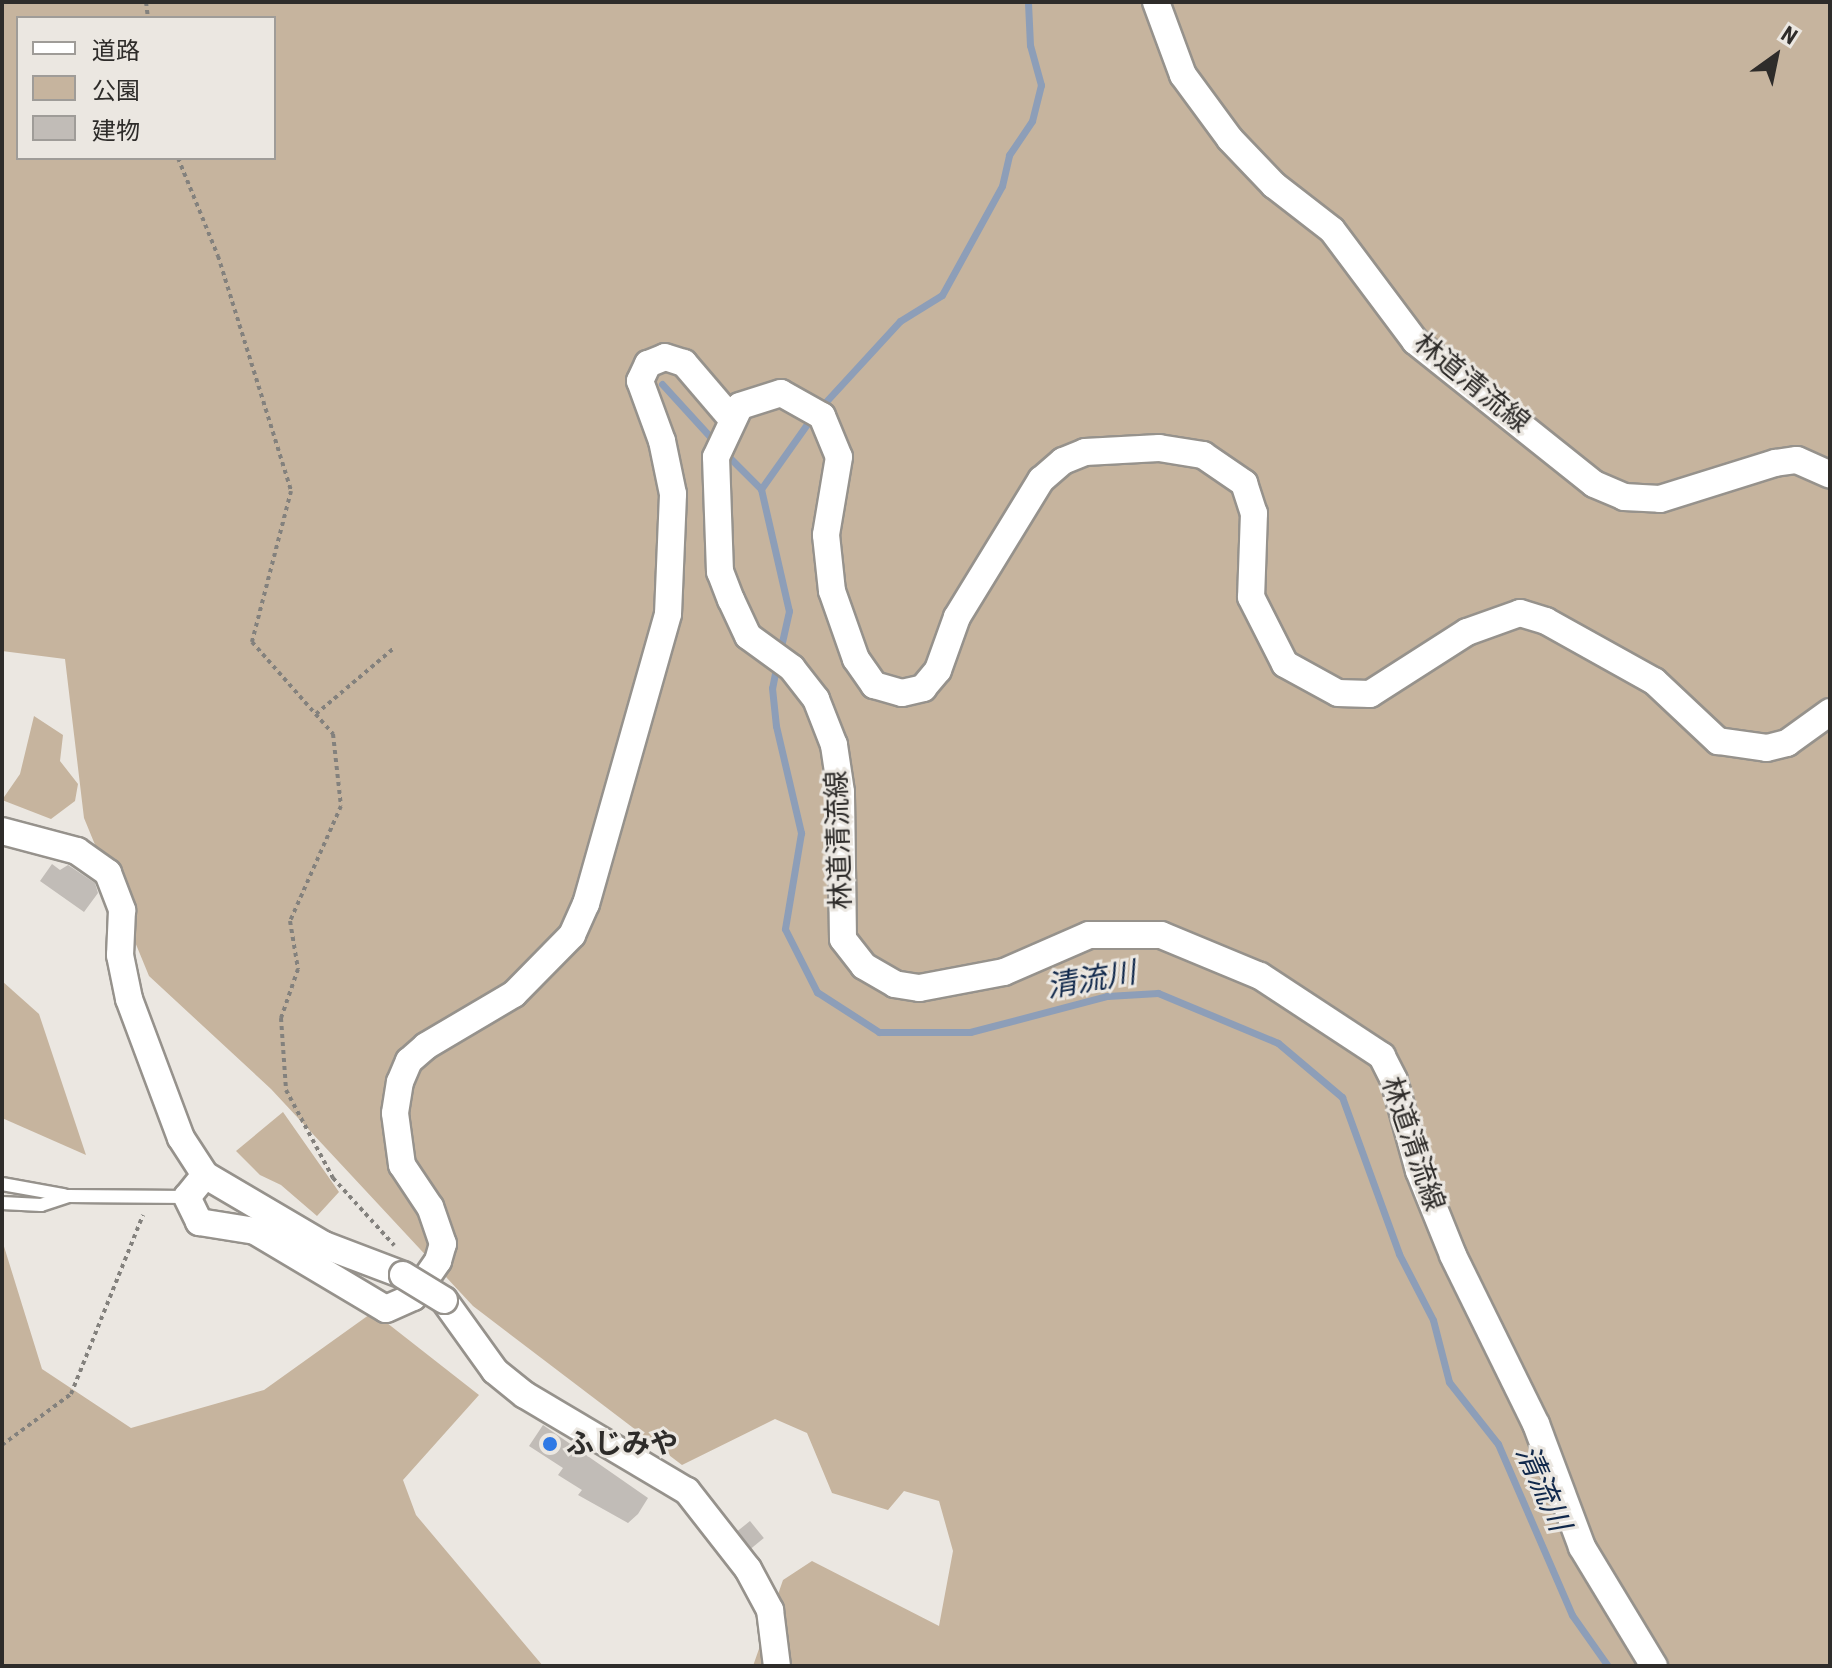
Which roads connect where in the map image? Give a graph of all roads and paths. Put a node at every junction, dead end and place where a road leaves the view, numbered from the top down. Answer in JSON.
{"nodes":[{"id":1,"x":1156,"y":2,"type":"edge"},
{"id":2,"x":179,"y":160,"type":"edge"},
{"id":3,"x":731,"y":418,"type":"junction"},
{"id":4,"x":1830,"y":475,"type":"edge"},
{"id":5,"x":393,"y":649,"type":"dead end"},
{"id":6,"x":1830,"y":712,"type":"edge"},
{"id":7,"x":316,"y":714,"type":"junction"},
{"id":8,"x":2,"y":831,"type":"edge"},
{"id":9,"x":205,"y":1175,"type":"junction"},
{"id":10,"x":2,"y":1184,"type":"edge"},
{"id":11,"x":68,"y":1196,"type":"junction"},
{"id":12,"x":187,"y":1197,"type":"junction"},
{"id":13,"x":160,"y":1200,"type":"junction"},
{"id":14,"x":2,"y":1203,"type":"edge"},
{"id":15,"x":398,"y":1272,"type":"junction"},
{"id":16,"x":2,"y":1445,"type":"edge"},
{"id":17,"x":777,"y":1666,"type":"edge"},
{"id":18,"x":1654,"y":1666,"type":"edge"}],
"edges":[{"from":1,"to":4,"type":"street","name":"林道清流線"},
{"from":2,"to":7,"type":"path"},
{"from":3,"to":6,"type":"street"},
{"from":3,"to":12,"type":"street"},
{"from":3,"to":18,"type":"street","name":"林道清流線"},
{"from":5,"to":7,"type":"path"},
{"from":7,"to":15,"type":"path"},
{"from":8,"to":9,"type":"street"},
{"from":9,"to":12,"type":"street"},
{"from":9,"to":15,"type":"street"},
{"from":10,"to":11,"type":"lane"},
{"from":11,"to":13,"type":"lane"},
{"from":11,"to":14,"type":"lane"},
{"from":12,"to":13,"type":"lane"},
{"from":13,"to":16,"type":"path"},
{"from":15,"to":17,"type":"street","bridge":true}]}
